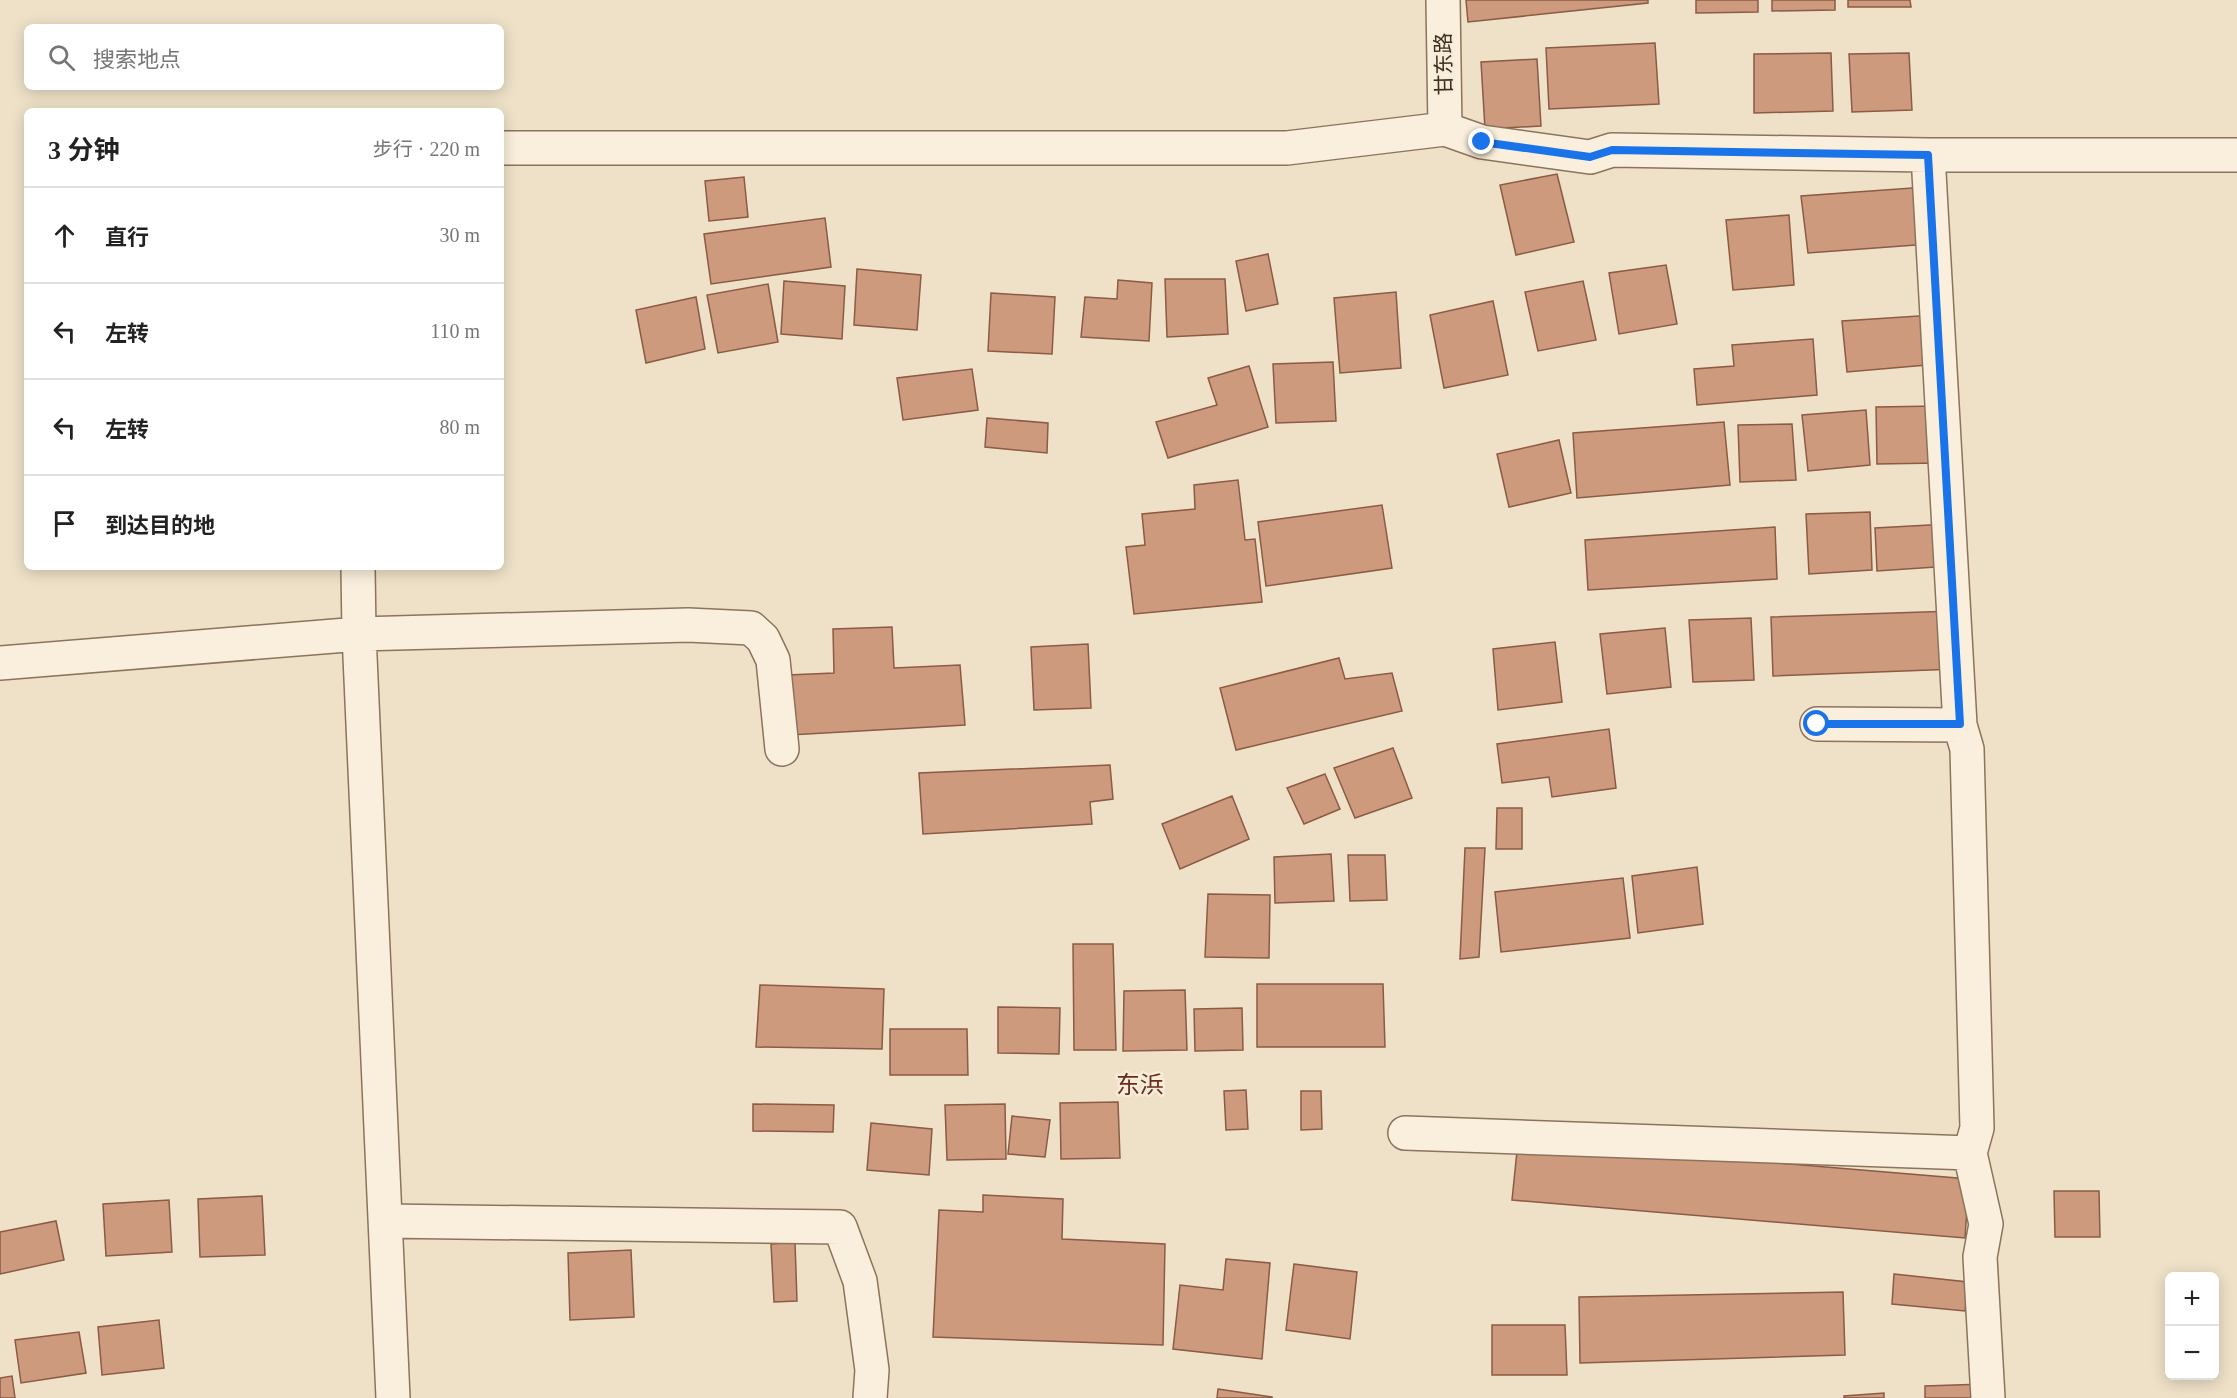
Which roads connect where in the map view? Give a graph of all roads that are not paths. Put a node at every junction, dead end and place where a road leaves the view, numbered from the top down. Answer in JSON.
{"nodes":[{"id":1,"x":1443,"y":0,"type":"edge"},
{"id":2,"x":1445,"y":129,"type":"junction"},
{"id":3,"x":504,"y":148,"type":"edge"},
{"id":4,"x":1928,"y":155,"type":"junction"},
{"id":5,"x":2237,"y":155,"type":"edge"},
{"id":6,"x":358,"y":570,"type":"edge"},
{"id":7,"x":359,"y":634,"type":"junction"},
{"id":8,"x":0,"y":663,"type":"edge"},
{"id":9,"x":1817,"y":724,"type":"dead end"},
{"id":10,"x":1960,"y":724,"type":"junction"},
{"id":11,"x":782,"y":750,"type":"dead end"},
{"id":12,"x":1405,"y":1132,"type":"dead end"},
{"id":13,"x":1970,"y":1154,"type":"junction"},
{"id":14,"x":386,"y":1221,"type":"junction"},
{"id":15,"x":393,"y":1398,"type":"edge"},
{"id":16,"x":870,"y":1398,"type":"edge"},
{"id":17,"x":1988,"y":1398,"type":"edge"}],
"edges":[{"from":1,"to":2,"type":"street","name":"甘东路"},
{"from":2,"to":3,"type":"street"},
{"from":2,"to":4,"type":"street"},
{"from":4,"to":5,"type":"street"},
{"from":4,"to":10,"type":"street"},
{"from":6,"to":7,"type":"street"},
{"from":7,"to":8,"type":"street"},
{"from":7,"to":11,"type":"street"},
{"from":7,"to":14,"type":"street"},
{"from":9,"to":10,"type":"street"},
{"from":10,"to":13,"type":"street"},
{"from":12,"to":13,"type":"street"},
{"from":13,"to":17,"type":"street"},
{"from":14,"to":15,"type":"street"},
{"from":14,"to":16,"type":"street"}]}
